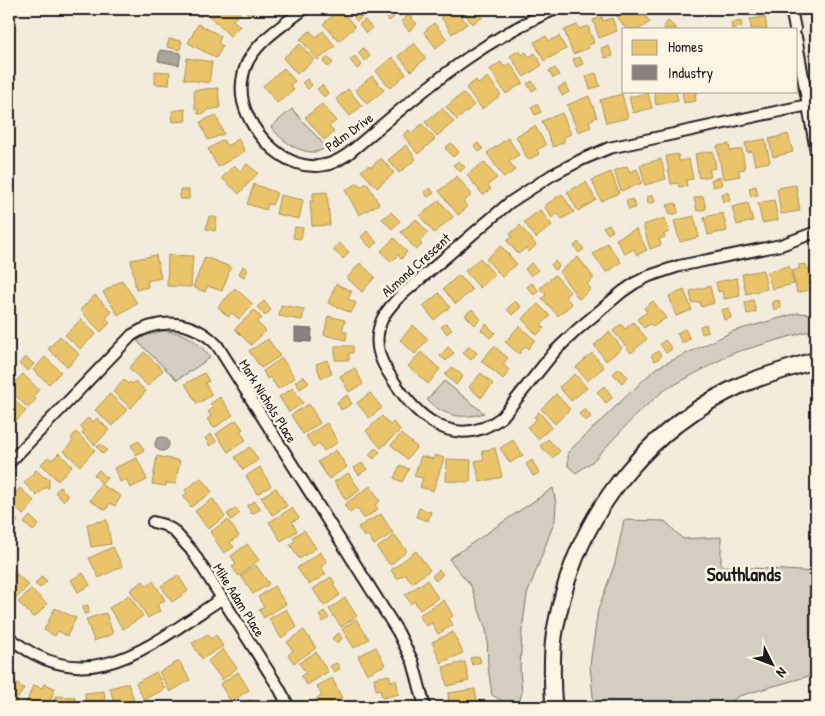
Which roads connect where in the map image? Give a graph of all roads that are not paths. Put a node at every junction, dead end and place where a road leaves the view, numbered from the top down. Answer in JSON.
{"nodes":[{"id":1,"x":304,"y":9,"type":"edge"},
{"id":2,"x":556,"y":9,"type":"edge"},
{"id":3,"x":791,"y":9,"type":"edge"},
{"id":4,"x":795,"y":28,"type":"edge"},
{"id":5,"x":798,"y":48,"type":"edge"},
{"id":6,"x":808,"y":105,"type":"junction"},
{"id":7,"x":816,"y":151,"type":"edge"},
{"id":8,"x":816,"y":232,"type":"edge"},
{"id":9,"x":816,"y":360,"type":"edge"},
{"id":10,"x":9,"y":463,"type":"edge"},
{"id":11,"x":153,"y":522,"type":"dead end"},
{"id":12,"x":221,"y":599,"type":"junction"},
{"id":13,"x":9,"y":636,"type":"edge"},
{"id":14,"x":289,"y":707,"type":"edge"},
{"id":15,"x":425,"y":707,"type":"edge"},
{"id":16,"x":554,"y":707,"type":"edge"}],
"edges":[{"from":1,"to":2,"type":"street","name":"Palm Drive"},
{"from":3,"to":4,"type":"street"},
{"from":5,"to":6,"type":"street"},
{"from":6,"to":7,"type":"street"},
{"from":6,"to":8,"type":"street","name":"Almond Crescent"},
{"from":9,"to":16,"type":"main road"},
{"from":10,"to":15,"type":"street","name":"Mark Nichols Place"},
{"from":11,"to":12,"type":"street","name":"Mike Adam Place"},
{"from":12,"to":13,"type":"street"},
{"from":12,"to":14,"type":"street","name":"Mike Adam Place"}]}
